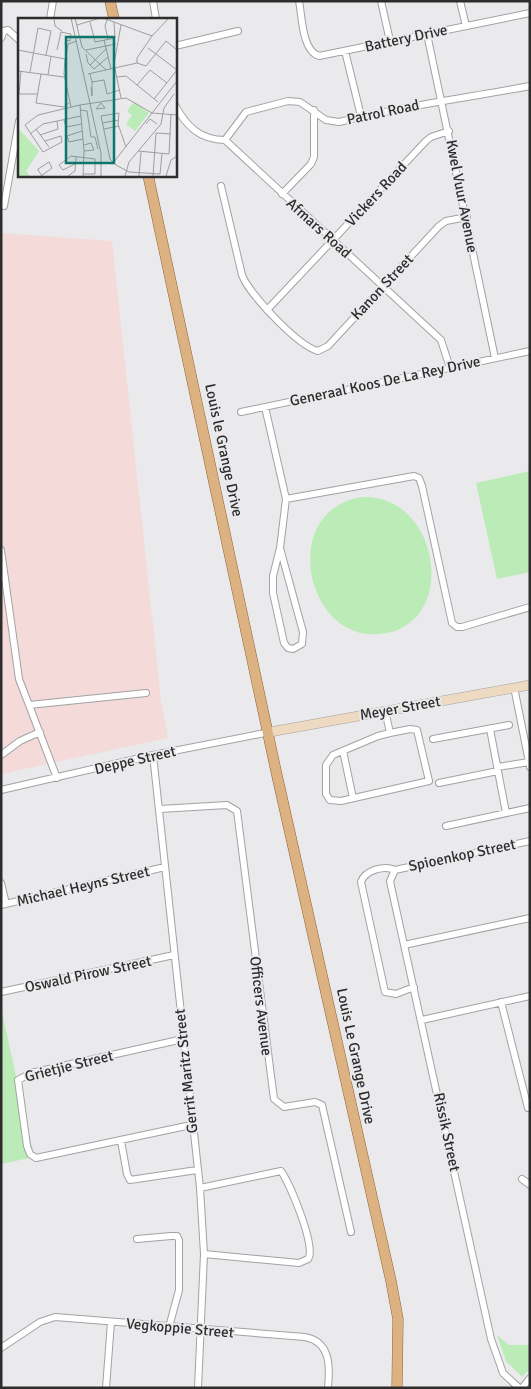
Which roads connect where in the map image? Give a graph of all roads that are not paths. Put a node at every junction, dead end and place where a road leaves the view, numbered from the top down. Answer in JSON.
{"nodes":[{"id":1,"x":53,"y":1,"type":"edge"},
{"id":2,"x":110,"y":1,"type":"edge"},
{"id":3,"x":153,"y":1,"type":"edge"},
{"id":4,"x":299,"y":1,"type":"edge"},
{"id":5,"x":381,"y":1,"type":"edge"},
{"id":6,"x":460,"y":1,"type":"edge"},
{"id":7,"x":530,"y":13,"type":"edge"},
{"id":8,"x":50,"y":18,"type":"edge"},
{"id":9,"x":114,"y":18,"type":"edge"},
{"id":10,"x":156,"y":18,"type":"edge"},
{"id":11,"x":466,"y":26,"type":"junction"},
{"id":12,"x":238,"y":31,"type":"dead end"},
{"id":13,"x":427,"y":34,"type":"junction"},
{"id":14,"x":1,"y":38,"type":"edge"},
{"id":15,"x":18,"y":39,"type":"edge"},
{"id":16,"x":390,"y":41,"type":"junction"},
{"id":17,"x":176,"y":46,"type":"edge"},
{"id":18,"x":345,"y":51,"type":"junction"},
{"id":19,"x":530,"y":86,"type":"edge"},
{"id":20,"x":442,"y":100,"type":"junction"},
{"id":21,"x":176,"y":106,"type":"edge"},
{"id":22,"x":314,"y":110,"type":"junction"},
{"id":23,"x":361,"y":116,"type":"junction"},
{"id":24,"x":18,"y":127,"type":"edge"},
{"id":25,"x":449,"y":131,"type":"junction"},
{"id":26,"x":225,"y":140,"type":"junction"},
{"id":27,"x":148,"y":176,"type":"edge"},
{"id":28,"x":221,"y":186,"type":"dead end"},
{"id":29,"x":282,"y":194,"type":"junction"},
{"id":30,"x":4,"y":206,"type":"dead end"},
{"id":31,"x":467,"y":217,"type":"junction"},
{"id":32,"x":332,"y":241,"type":"junction"},
{"id":33,"x":383,"y":286,"type":"junction"},
{"id":34,"x":267,"y":310,"type":"junction"},
{"id":35,"x":530,"y":350,"type":"edge"},
{"id":36,"x":495,"y":358,"type":"junction"},
{"id":37,"x":450,"y":368,"type":"junction"},
{"id":38,"x":265,"y":407,"type":"junction"},
{"id":39,"x":241,"y":412,"type":"dead end"},
{"id":40,"x":286,"y":499,"type":"junction"},
{"id":41,"x":280,"y":548,"type":"junction"},
{"id":42,"x":1,"y":550,"type":"edge"},
{"id":43,"x":530,"y":607,"type":"edge"},
{"id":44,"x":530,"y":685,"type":"edge"},
{"id":45,"x":514,"y":688,"type":"junction"},
{"id":46,"x":146,"y":693,"type":"dead end"},
{"id":47,"x":29,"y":705,"type":"junction"},
{"id":48,"x":385,"y":710,"type":"junction"},
{"id":49,"x":509,"y":725,"type":"dead end"},
{"id":50,"x":490,"y":729,"type":"junction"},
{"id":51,"x":40,"y":732,"type":"junction"},
{"id":52,"x":270,"y":732,"type":"junction"},
{"id":53,"x":390,"y":733,"type":"junction"},
{"id":54,"x":433,"y":739,"type":"dead end"},
{"id":55,"x":343,"y":751,"type":"junction"},
{"id":56,"x":1,"y":754,"type":"edge"},
{"id":57,"x":153,"y":755,"type":"junction"},
{"id":58,"x":529,"y":764,"type":"edge"},
{"id":59,"x":498,"y":769,"type":"junction"},
{"id":60,"x":57,"y":778,"type":"junction"},
{"id":61,"x":439,"y":783,"type":"dead end"},
{"id":62,"x":1,"y":790,"type":"edge"},
{"id":63,"x":353,"y":798,"type":"junction"},
{"id":64,"x":530,"y":808,"type":"edge"},
{"id":65,"x":160,"y":809,"type":"junction"},
{"id":66,"x":506,"y":813,"type":"junction"},
{"id":67,"x":446,"y":826,"type":"dead end"},
{"id":68,"x":530,"y":841,"type":"edge"},
{"id":69,"x":165,"y":866,"type":"junction"},
{"id":70,"x":395,"y":870,"type":"junction"},
{"id":71,"x":1,"y":883,"type":"edge"},
{"id":72,"x":4,"y":905,"type":"edge"},
{"id":73,"x":530,"y":918,"type":"edge"},
{"id":74,"x":404,"y":945,"type":"junction"},
{"id":75,"x":174,"y":955,"type":"junction"},
{"id":76,"x":414,"y":987,"type":"junction"},
{"id":77,"x":1,"y":992,"type":"edge"},
{"id":78,"x":530,"y":996,"type":"edge"},
{"id":79,"x":501,"y":1002,"type":"junction"},
{"id":80,"x":422,"y":1020,"type":"junction"},
{"id":81,"x":182,"y":1039,"type":"junction"},
{"id":82,"x":528,"y":1108,"type":"dead end"},
{"id":83,"x":191,"y":1125,"type":"junction"},
{"id":84,"x":121,"y":1140,"type":"junction"},
{"id":85,"x":197,"y":1170,"type":"junction"},
{"id":86,"x":522,"y":1179,"type":"dead end"},
{"id":87,"x":530,"y":1185,"type":"edge"},
{"id":88,"x":200,"y":1188,"type":"junction"},
{"id":89,"x":351,"y":1232,"type":"dead end"},
{"id":90,"x":136,"y":1239,"type":"dead end"},
{"id":91,"x":204,"y":1254,"type":"junction"},
{"id":92,"x":111,"y":1322,"type":"junction"},
{"id":93,"x":169,"y":1327,"type":"junction"},
{"id":94,"x":202,"y":1329,"type":"junction"},
{"id":95,"x":1,"y":1348,"type":"edge"},
{"id":96,"x":530,"y":1378,"type":"edge"},
{"id":97,"x":106,"y":1388,"type":"edge"},
{"id":98,"x":198,"y":1388,"type":"edge"},
{"id":99,"x":328,"y":1388,"type":"edge"},
{"id":100,"x":397,"y":1388,"type":"edge"},
{"id":101,"x":521,"y":1388,"type":"edge"}],
"edges":[{"from":1,"to":8,"type":"street"},
{"from":2,"to":9,"type":"main road"},
{"from":3,"to":10,"type":"street"},
{"from":4,"to":18,"type":"street","name":"Battery Drive"},
{"from":5,"to":16,"type":"street"},
{"from":6,"to":11,"type":"street"},
{"from":7,"to":11,"type":"street","name":"Battery Drive"},
{"from":11,"to":13,"type":"street","name":"Battery Drive"},
{"from":12,"to":17,"type":"street"},
{"from":13,"to":16,"type":"street","name":"Battery Drive"},
{"from":13,"to":20,"type":"street","name":"Kwel Vuur Avenue"},
{"from":14,"to":15,"type":"street"},
{"from":16,"to":18,"type":"street","name":"Battery Drive"},
{"from":18,"to":23,"type":"street"},
{"from":19,"to":20,"type":"street","name":"Patrol Road"},
{"from":20,"to":23,"type":"street","name":"Patrol Road"},
{"from":20,"to":25,"type":"street","name":"Kwel Vuur Avenue"},
{"from":21,"to":26,"type":"street"},
{"from":22,"to":23,"type":"street","name":"Patrol Road"},
{"from":22,"to":26,"type":"street","name":"Patrol Road"},
{"from":22,"to":29,"type":"street"},
{"from":24,"to":30,"type":"street"},
{"from":25,"to":31,"type":"street","name":"Kwel Vuur Avenue"},
{"from":25,"to":32,"type":"street","name":"Vickers Road"},
{"from":26,"to":29,"type":"street","name":"Afmars Road"},
{"from":27,"to":52,"type":"main road","name":"Louis le Grange Drive"},
{"from":28,"to":34,"type":"street"},
{"from":29,"to":32,"type":"street","name":"Afmars Road"},
{"from":31,"to":33,"type":"street","name":"Kanon Street"},
{"from":31,"to":36,"type":"street","name":"Kwel Vuur Avenue"},
{"from":32,"to":33,"type":"street","name":"Afmars Road"},
{"from":32,"to":34,"type":"street","name":"Vickers Road"},
{"from":33,"to":34,"type":"street","name":"Kanon Street"},
{"from":33,"to":37,"type":"street","name":"Afmars Road"},
{"from":35,"to":36,"type":"street","name":"Generaal Koos De La Rey Drive"},
{"from":36,"to":37,"type":"street","name":"Generaal Koos De La Rey Drive"},
{"from":37,"to":38,"type":"street","name":"Generaal Koos De La Rey Drive"},
{"from":38,"to":39,"type":"street","name":"Generaal Koos De La Rey Drive"},
{"from":38,"to":40,"type":"street"},
{"from":40,"to":41,"type":"street"},
{"from":40,"to":43,"type":"street"},
{"from":41,"to":41,"type":"street"},
{"from":42,"to":47,"type":"street"},
{"from":44,"to":45,"type":"street","name":"Meyer Street"},
{"from":45,"to":48,"type":"street","name":"Meyer Street"},
{"from":45,"to":58,"type":"street"},
{"from":46,"to":47,"type":"street"},
{"from":47,"to":51,"type":"street"},
{"from":48,"to":52,"type":"street","name":"Meyer Street"},
{"from":48,"to":53,"type":"street"},
{"from":49,"to":50,"type":"street"},
{"from":50,"to":54,"type":"street"},
{"from":50,"to":59,"type":"street"},
{"from":51,"to":56,"type":"street"},
{"from":51,"to":60,"type":"street"},
{"from":52,"to":57,"type":"street","name":"Deppe Street"},
{"from":52,"to":100,"type":"main road","name":"Louis Le Grange Drive"},
{"from":53,"to":55,"type":"street"},
{"from":53,"to":63,"type":"street"},
{"from":55,"to":63,"type":"street"},
{"from":55,"to":63,"type":"street"},
{"from":57,"to":60,"type":"street","name":"Deppe Street"},
{"from":57,"to":65,"type":"street","name":"Gerrit Maritz Street"},
{"from":58,"to":59,"type":"street"},
{"from":59,"to":61,"type":"street"},
{"from":59,"to":66,"type":"street"},
{"from":60,"to":62,"type":"street","name":"Deppe Street"},
{"from":64,"to":66,"type":"street"},
{"from":65,"to":69,"type":"street","name":"Gerrit Maritz Street"},
{"from":65,"to":89,"type":"street","name":"Officers Avenue"},
{"from":66,"to":67,"type":"street"},
{"from":68,"to":70,"type":"street","name":"Spioenkop Street"},
{"from":69,"to":72,"type":"street","name":"Michael Heyns Street"},
{"from":69,"to":75,"type":"street","name":"Gerrit Maritz Street"},
{"from":70,"to":74,"type":"street","name":"Rissik Street"},
{"from":70,"to":76,"type":"street","name":"Spioenkop Street"},
{"from":71,"to":72,"type":"street"},
{"from":73,"to":74,"type":"street"},
{"from":74,"to":76,"type":"street","name":"Rissik Street"},
{"from":75,"to":77,"type":"street","name":"Oswald Pirow Street"},
{"from":75,"to":81,"type":"street","name":"Gerrit Maritz Street"},
{"from":76,"to":80,"type":"street","name":"Rissik Street"},
{"from":78,"to":79,"type":"street"},
{"from":79,"to":80,"type":"street"},
{"from":79,"to":82,"type":"street"},
{"from":80,"to":101,"type":"street","name":"Rissik Street"},
{"from":81,"to":83,"type":"street","name":"Gerrit Maritz Street"},
{"from":81,"to":84,"type":"street","name":"Grietjie Street"},
{"from":83,"to":84,"type":"street","name":"Grietjie Street"},
{"from":83,"to":85,"type":"street","name":"Gerrit Maritz Street"},
{"from":84,"to":85,"type":"street"},
{"from":85,"to":88,"type":"street","name":"Gerrit Maritz Street"},
{"from":86,"to":87,"type":"street"},
{"from":88,"to":91,"type":"street","name":"Gerrit Maritz Street"},
{"from":88,"to":91,"type":"street"},
{"from":90,"to":93,"type":"street"},
{"from":91,"to":94,"type":"street","name":"Gerrit Maritz Street"},
{"from":92,"to":93,"type":"street","name":"Vegkoppie Street"},
{"from":92,"to":95,"type":"street","name":"Vegkoppie Street"},
{"from":92,"to":97,"type":"street"},
{"from":93,"to":94,"type":"street","name":"Vegkoppie Street"},
{"from":94,"to":98,"type":"street","name":"Gerrit Maritz Street"},
{"from":94,"to":99,"type":"street","name":"Vegkoppie Street"},
{"from":96,"to":101,"type":"street"}]}
